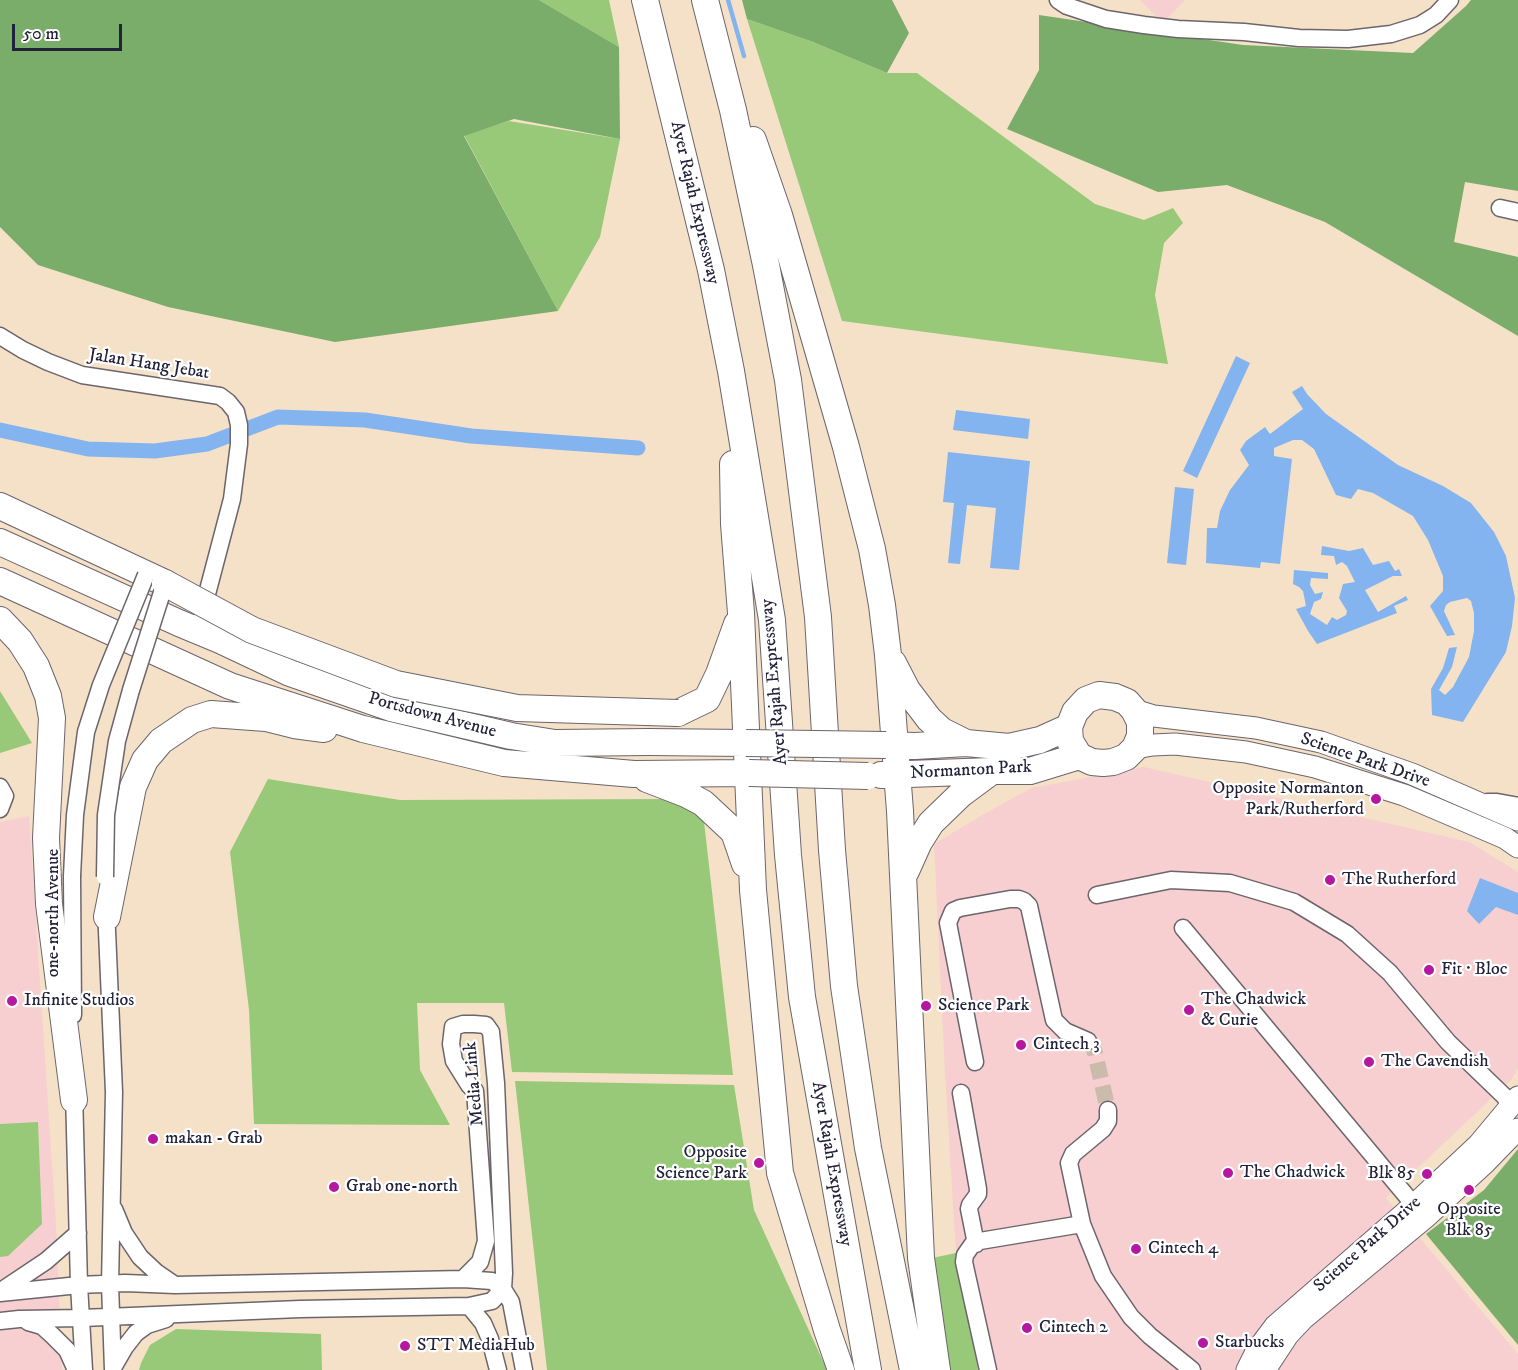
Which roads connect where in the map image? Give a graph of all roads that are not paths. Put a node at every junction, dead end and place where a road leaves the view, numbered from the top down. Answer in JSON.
{"nodes":[{"id":1,"x":645,"y":0,"type":"edge"},
{"id":2,"x":705,"y":0,"type":"edge"},
{"id":3,"x":1058,"y":0,"type":"edge"},
{"id":4,"x":1450,"y":0,"type":"edge"},
{"id":5,"x":733,"y":110,"type":"junction"},
{"id":6,"x":1500,"y":208,"type":"dead end"},
{"id":7,"x":1518,"y":212,"type":"edge"},
{"id":8,"x":0,"y":336,"type":"edge"},
{"id":9,"x":731,"y":371,"type":"junction"},
{"id":10,"x":0,"y":506,"type":"edge"},
{"id":11,"x":0,"y":542,"type":"edge"},
{"id":12,"x":156,"y":579,"type":"junction"},
{"id":13,"x":0,"y":581,"type":"edge"},
{"id":14,"x":202,"y":613,"type":"junction"},
{"id":15,"x":741,"y":613,"type":"junction"},
{"id":16,"x":0,"y":620,"type":"edge"},
{"id":17,"x":173,"y":620,"type":"junction"},
{"id":18,"x":220,"y":640,"type":"junction"},
{"id":19,"x":888,"y":655,"type":"junction"},
{"id":20,"x":707,"y":699,"type":"junction"},
{"id":21,"x":1134,"y":710,"type":"junction"},
{"id":22,"x":1069,"y":727,"type":"junction"},
{"id":23,"x":363,"y":729,"type":"junction"},
{"id":24,"x":649,"y":742,"type":"junction"},
{"id":25,"x":746,"y":743,"type":"junction"},
{"id":26,"x":966,"y":743,"type":"junction"},
{"id":27,"x":891,"y":745,"type":"junction"},
{"id":28,"x":1136,"y":748,"type":"junction"},
{"id":29,"x":1079,"y":756,"type":"junction"},
{"id":30,"x":992,"y":771,"type":"junction"},
{"id":31,"x":634,"y":774,"type":"junction"},
{"id":32,"x":749,"y":774,"type":"junction"},
{"id":33,"x":894,"y":775,"type":"junction"},
{"id":34,"x":0,"y":787,"type":"edge"},
{"id":35,"x":1474,"y":802,"type":"junction"},
{"id":36,"x":1518,"y":806,"type":"edge"},
{"id":37,"x":0,"y":809,"type":"edge"},
{"id":38,"x":1518,"y":820,"type":"edge"},
{"id":39,"x":1518,"y":847,"type":"edge"},
{"id":40,"x":904,"y":876,"type":"junction"},
{"id":41,"x":753,"y":890,"type":"junction"},
{"id":42,"x":1097,"y":895,"type":"dead end"},
{"id":43,"x":107,"y":917,"type":"junction"},
{"id":44,"x":1183,"y":928,"type":"dead end"},
{"id":45,"x":1088,"y":1041,"type":"tunnel mouth"},
{"id":46,"x":975,"y":1062,"type":"dead end"},
{"id":47,"x":962,"y":1093,"type":"dead end"},
{"id":48,"x":74,"y":1100,"type":"junction"},
{"id":49,"x":1516,"y":1103,"type":"edge"},
{"id":50,"x":1107,"y":1110,"type":"tunnel mouth"},
{"id":51,"x":1516,"y":1132,"type":"edge"},
{"id":52,"x":112,"y":1203,"type":"junction"},
{"id":53,"x":1414,"y":1205,"type":"junction"},
{"id":54,"x":1082,"y":1224,"type":"junction"},
{"id":55,"x":78,"y":1233,"type":"junction"},
{"id":56,"x":975,"y":1244,"type":"junction"},
{"id":57,"x":463,"y":1279,"type":"junction"},
{"id":58,"x":110,"y":1284,"type":"junction"},
{"id":59,"x":79,"y":1285,"type":"junction"},
{"id":60,"x":175,"y":1285,"type":"junction"},
{"id":61,"x":502,"y":1289,"type":"junction"},
{"id":62,"x":0,"y":1292,"type":"edge"},
{"id":63,"x":469,"y":1306,"type":"junction"},
{"id":64,"x":178,"y":1314,"type":"junction"},
{"id":65,"x":112,"y":1317,"type":"junction"},
{"id":66,"x":82,"y":1318,"type":"junction"},
{"id":67,"x":19,"y":1319,"type":"junction"},
{"id":68,"x":0,"y":1321,"type":"edge"},
{"id":69,"x":113,"y":1369,"type":"edge"},
{"id":70,"x":76,"y":1370,"type":"edge"},
{"id":71,"x":84,"y":1370,"type":"edge"},
{"id":72,"x":498,"y":1370,"type":"edge"},
{"id":73,"x":524,"y":1370,"type":"edge"},
{"id":74,"x":841,"y":1370,"type":"edge"},
{"id":75,"x":867,"y":1370,"type":"edge"},
{"id":76,"x":913,"y":1370,"type":"edge"},
{"id":77,"x":937,"y":1370,"type":"edge"},
{"id":78,"x":988,"y":1370,"type":"edge"},
{"id":79,"x":1192,"y":1370,"type":"edge"},
{"id":80,"x":1247,"y":1370,"type":"edge"},
{"id":81,"x":1266,"y":1370,"type":"edge"}],
"edges":[{"from":1,"to":9,"type":"highway","name":"Ayer Rajah Expressway"},
{"from":2,"to":5,"type":"highway"},
{"from":3,"to":4,"type":"street"},
{"from":5,"to":19,"type":"highway"},
{"from":5,"to":76,"type":"highway"},
{"from":6,"to":7,"type":"street"},
{"from":8,"to":14,"type":"street","name":"Jalan Hang Jebat"},
{"from":9,"to":15,"type":"highway"},
{"from":9,"to":75,"type":"highway","name":"Ayer Rajah Expressway"},
{"from":10,"to":12,"type":"highway"},
{"from":11,"to":17,"type":"highway","name":"Portsdown Avenue"},
{"from":12,"to":20,"type":"highway","bridge":true},
{"from":12,"to":43,"type":"street","bridge":true},
{"from":12,"to":48,"type":"street","name":"one-north Avenue","bridge":true},
{"from":13,"to":23,"type":"highway","name":"Portsdown Avenue"},
{"from":14,"to":17,"type":"street"},
{"from":14,"to":18,"type":"street"},
{"from":15,"to":20,"type":"highway"},
{"from":15,"to":25,"type":"highway"},
{"from":16,"to":48,"type":"highway"},
{"from":17,"to":18,"type":"highway","name":"Portsdown Avenue"},
{"from":18,"to":24,"type":"highway","name":"Portsdown Avenue"},
{"from":19,"to":26,"type":"highway"},
{"from":19,"to":27,"type":"highway"},
{"from":20,"to":24,"type":"highway"},
{"from":21,"to":22,"type":"highway"},
{"from":21,"to":28,"type":"highway"},
{"from":21,"to":35,"type":"main road","name":"Science Park Drive"},
{"from":22,"to":26,"type":"highway","name":"Normanton Park"},
{"from":22,"to":29,"type":"highway"},
{"from":23,"to":31,"type":"highway","name":"Portsdown Avenue"},
{"from":23,"to":43,"type":"highway"},
{"from":24,"to":25,"type":"highway","name":"Portsdown Avenue"},
{"from":25,"to":27,"type":"highway","name":"Portsdown Avenue","bridge":true},
{"from":25,"to":32,"type":"highway"},
{"from":26,"to":27,"type":"highway","name":"Normanton Park"},
{"from":27,"to":33,"type":"highway"},
{"from":28,"to":29,"type":"highway","name":"Normanton Park"},
{"from":28,"to":39,"type":"main road","name":"Science Park Drive"},
{"from":29,"to":30,"type":"highway","name":"Normanton Park"},
{"from":30,"to":33,"type":"highway","name":"Normanton Park"},
{"from":30,"to":40,"type":"highway"},
{"from":31,"to":32,"type":"highway","name":"Portsdown Avenue"},
{"from":31,"to":41,"type":"highway"},
{"from":32,"to":33,"type":"highway","name":"Portsdown Avenue","bridge":true},
{"from":32,"to":41,"type":"highway"},
{"from":33,"to":40,"type":"highway"},
{"from":34,"to":37,"type":"street"},
{"from":35,"to":36,"type":"street"},
{"from":35,"to":38,"type":"main road","name":"Science Park Drive"},
{"from":40,"to":77,"type":"highway"},
{"from":41,"to":74,"type":"highway"},
{"from":42,"to":49,"type":"street"},
{"from":43,"to":52,"type":"street"},
{"from":44,"to":53,"type":"street"},
{"from":45,"to":46,"type":"street"},
{"from":47,"to":56,"type":"street"},
{"from":48,"to":55,"type":"street","name":"one-north Avenue"},
{"from":49,"to":51,"type":"street"},
{"from":49,"to":53,"type":"main road","name":"Science Park Drive"},
{"from":50,"to":54,"type":"street"},
{"from":51,"to":81,"type":"main road","name":"Science Park Drive"},
{"from":52,"to":58,"type":"street"},
{"from":52,"to":60,"type":"street"},
{"from":53,"to":80,"type":"main road","name":"Science Park Drive"},
{"from":54,"to":56,"type":"street"},
{"from":54,"to":79,"type":"street"},
{"from":55,"to":59,"type":"street","name":"one-north Avenue"},
{"from":55,"to":62,"type":"street"},
{"from":56,"to":78,"type":"street"},
{"from":57,"to":60,"type":"street"},
{"from":57,"to":61,"type":"street"},
{"from":57,"to":61,"type":"street","name":"Media Link"},
{"from":58,"to":59,"type":"street"},
{"from":58,"to":60,"type":"street"},
{"from":58,"to":65,"type":"street"},
{"from":59,"to":62,"type":"street"},
{"from":59,"to":66,"type":"street","name":"one-north Avenue"},
{"from":61,"to":63,"type":"street"},
{"from":61,"to":73,"type":"street"},
{"from":63,"to":64,"type":"street"},
{"from":63,"to":72,"type":"street"},
{"from":64,"to":65,"type":"street"},
{"from":64,"to":69,"type":"street"},
{"from":65,"to":66,"type":"street"},
{"from":65,"to":69,"type":"street"},
{"from":66,"to":67,"type":"street"},
{"from":66,"to":71,"type":"street","name":"one-north Avenue"},
{"from":67,"to":68,"type":"street"},
{"from":67,"to":70,"type":"street"}]}
